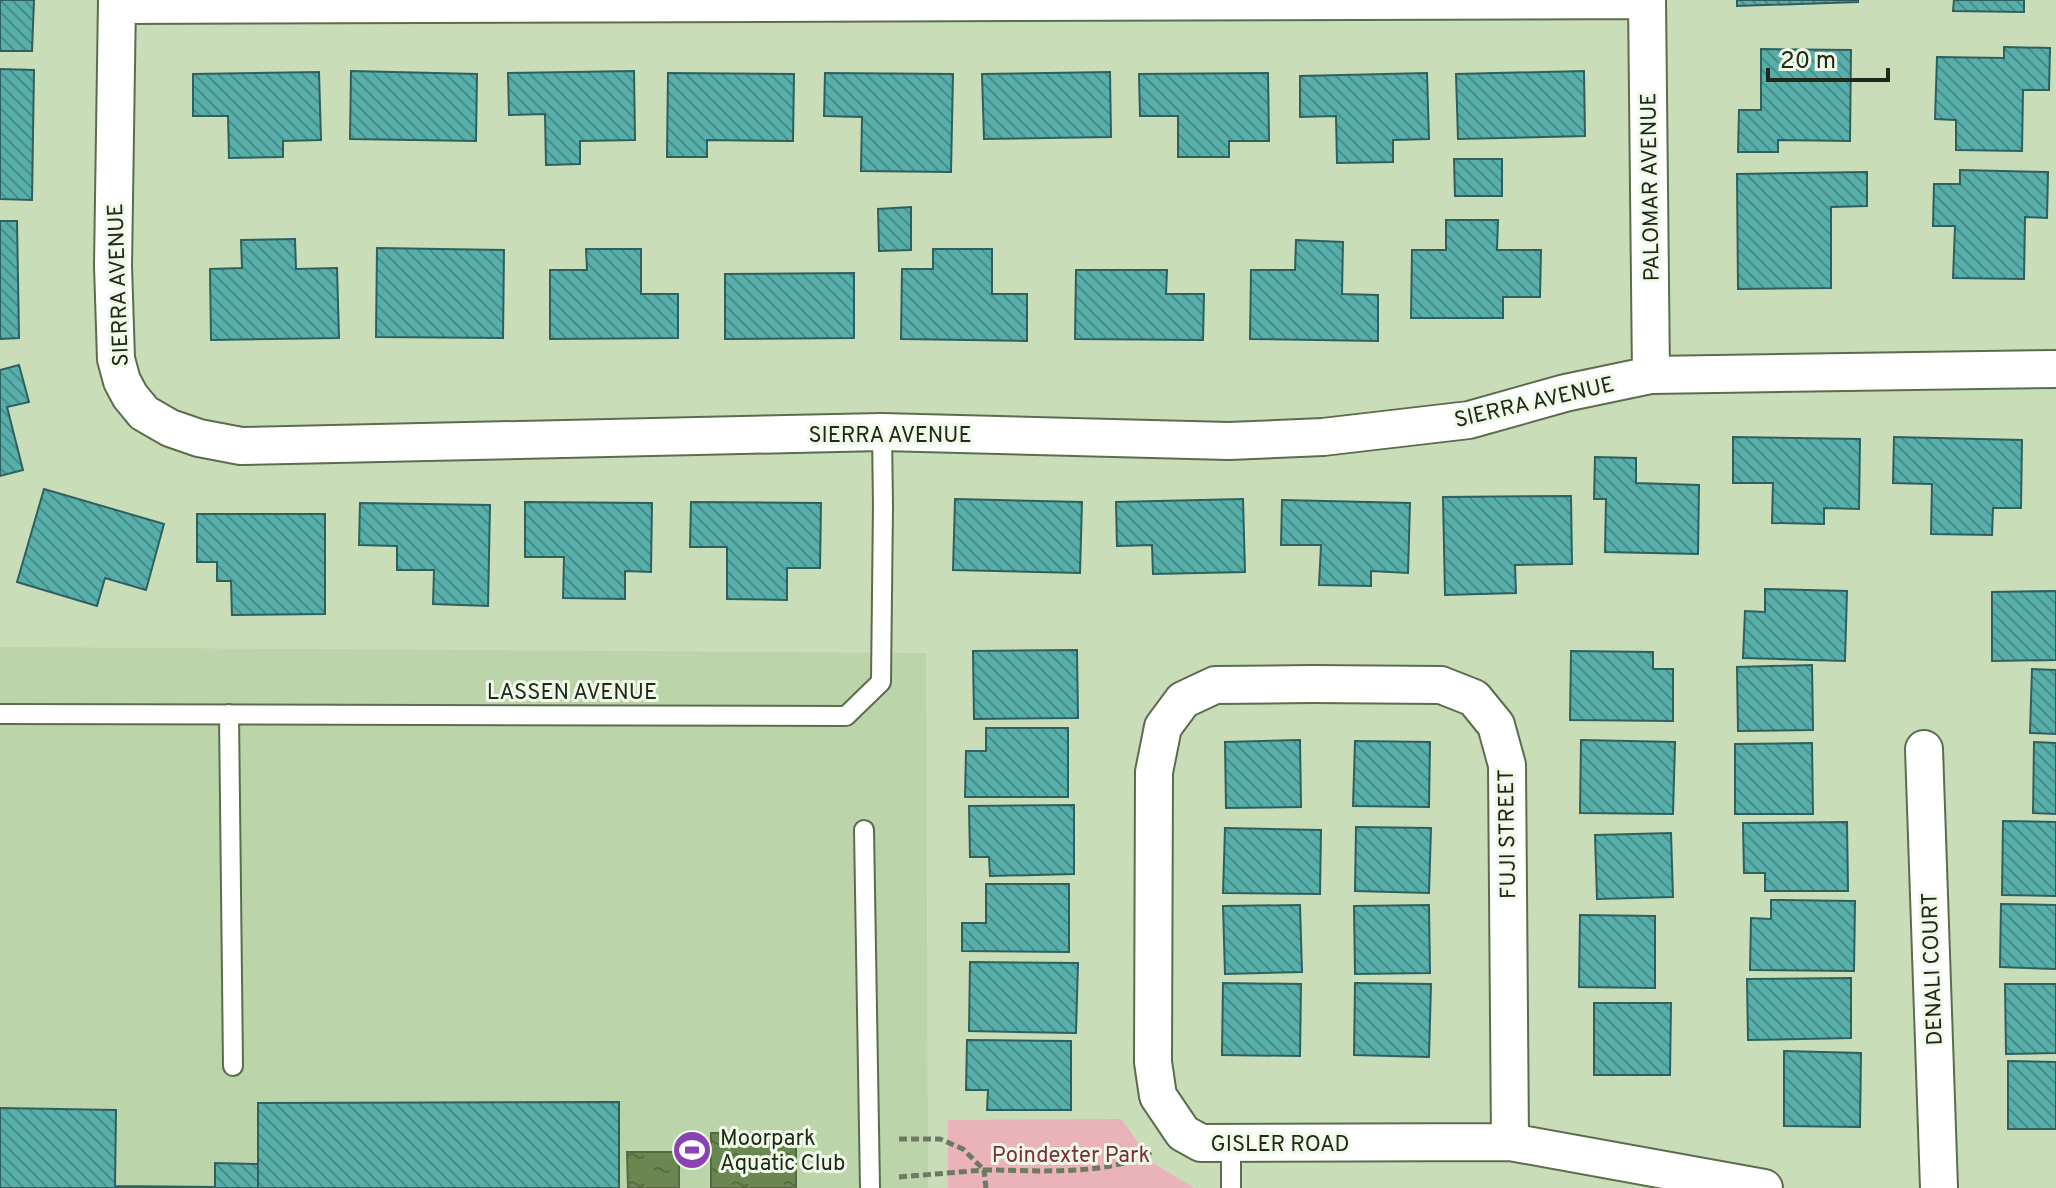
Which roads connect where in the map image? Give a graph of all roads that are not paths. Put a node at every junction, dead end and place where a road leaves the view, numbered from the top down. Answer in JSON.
{"nodes":[{"id":1,"x":1647,"y":0,"type":"edge"},
{"id":2,"x":117,"y":2,"type":"edge"},
{"id":3,"x":2056,"y":369,"type":"edge"},
{"id":4,"x":1651,"y":375,"type":"junction"},
{"id":5,"x":882,"y":432,"type":"junction"},
{"id":6,"x":1312,"y":684,"type":"joint"},
{"id":7,"x":0,"y":714,"type":"edge"},
{"id":8,"x":229,"y":714,"type":"junction"},
{"id":9,"x":1924,"y":749,"type":"dead end"},
{"id":10,"x":864,"y":830,"type":"dead end"},
{"id":11,"x":233,"y":1066,"type":"dead end"},
{"id":12,"x":1510,"y":1142,"type":"junction"},
{"id":13,"x":1231,"y":1144,"type":"junction"},
{"id":14,"x":870,"y":1184,"type":"edge"},
{"id":15,"x":1231,"y":1188,"type":"edge"},
{"id":16,"x":1764,"y":1188,"type":"edge"},
{"id":17,"x":1939,"y":1188,"type":"edge"}],
"edges":[{"from":1,"to":2,"type":"street"},
{"from":1,"to":4,"type":"street","name":"PALOMAR AVENUE"},
{"from":2,"to":5,"type":"street","name":"SIERRA AVENUE"},
{"from":3,"to":4,"type":"street","name":"SIERRA AVENUE"},
{"from":4,"to":5,"type":"street","name":"SIERRA AVENUE"},
{"from":5,"to":8,"type":"lane","name":"LASSEN AVENUE"},
{"from":6,"to":12,"type":"street","name":"FUJI STREET"},
{"from":6,"to":13,"type":"street","name":"GISLER ROAD"},
{"from":7,"to":8,"type":"lane","name":"LASSEN AVENUE"},
{"from":8,"to":11,"type":"lane"},
{"from":9,"to":17,"type":"street","name":"DENALI COURT"},
{"from":10,"to":14,"type":"lane"},
{"from":12,"to":13,"type":"street","name":"GISLER ROAD"},
{"from":12,"to":16,"type":"street","name":"GISLER ROAD"},
{"from":13,"to":15,"type":"lane"}]}
